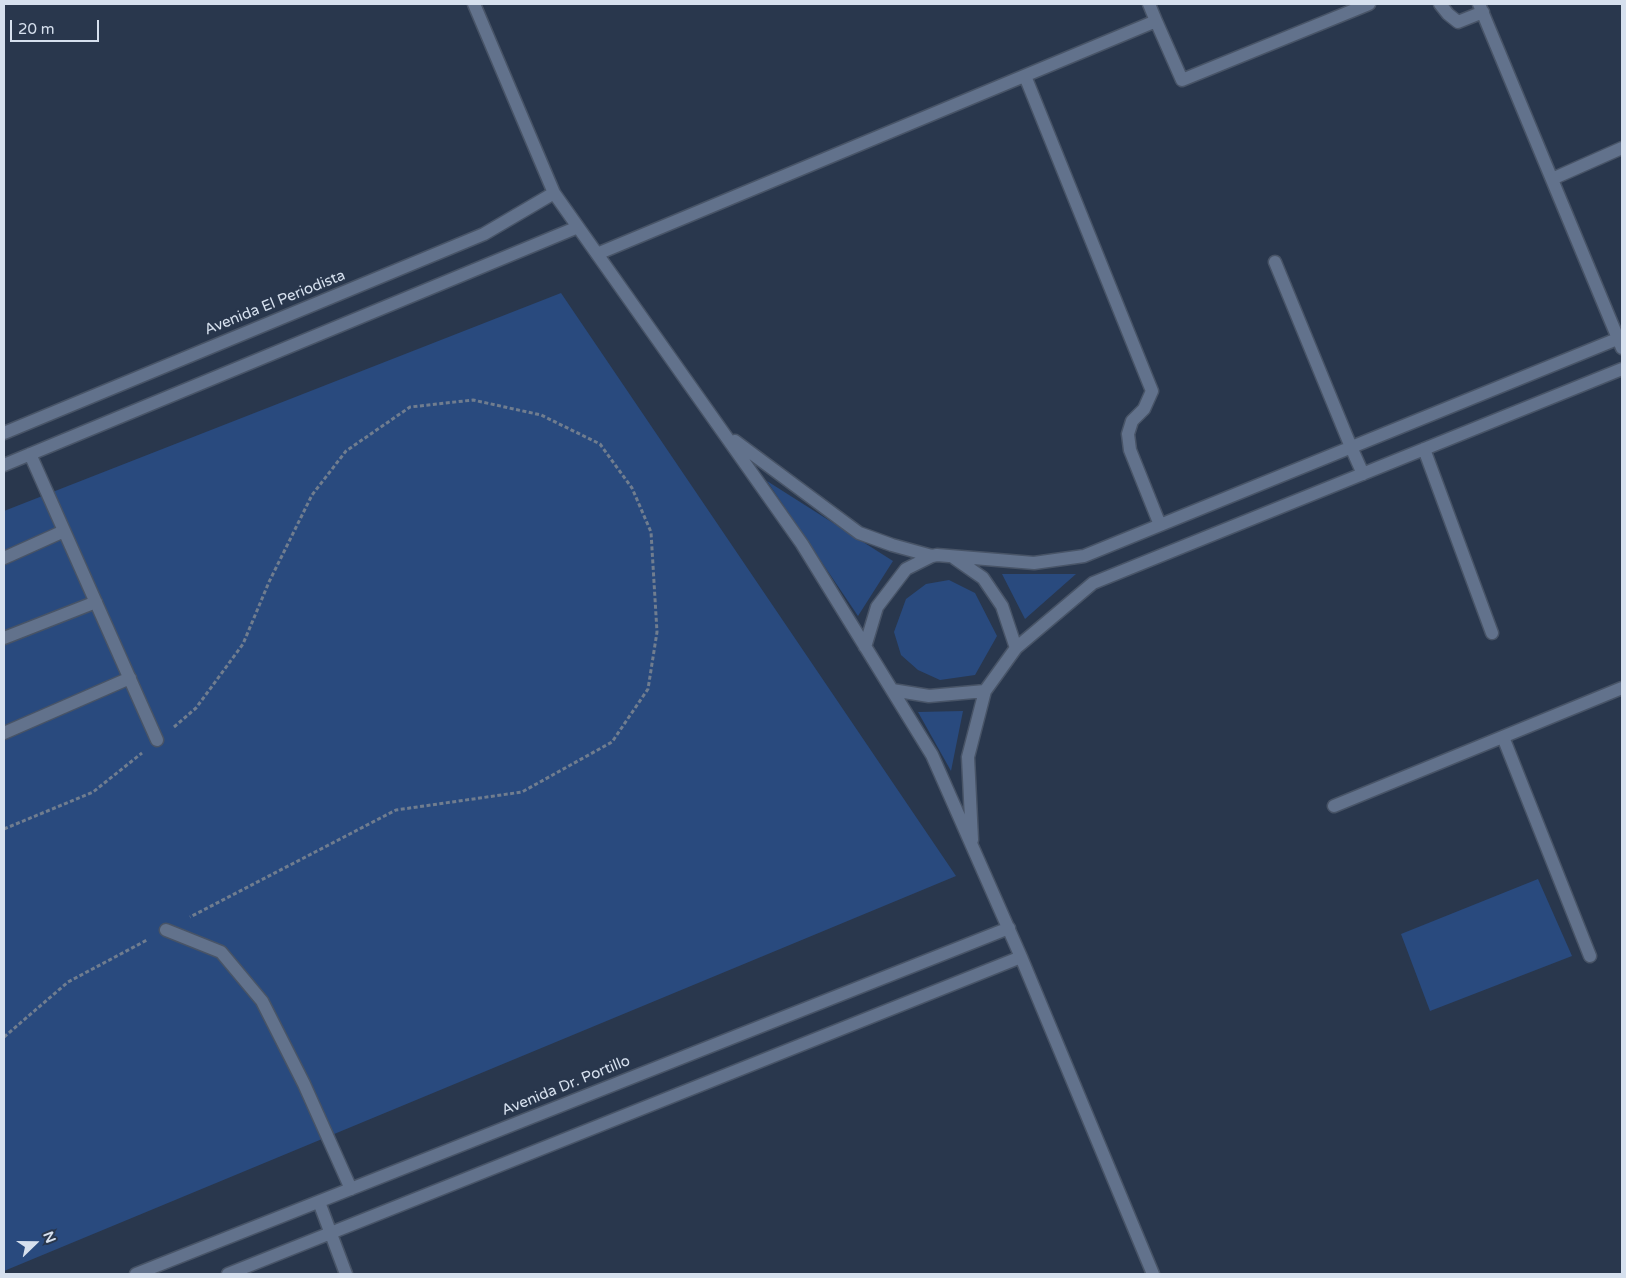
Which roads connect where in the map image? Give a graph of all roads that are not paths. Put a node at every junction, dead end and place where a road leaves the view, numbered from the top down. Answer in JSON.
{"nodes":[{"id":1,"x":474,"y":4,"type":"edge"},
{"id":2,"x":1149,"y":4,"type":"edge"},
{"id":3,"x":1369,"y":4,"type":"edge"},
{"id":4,"x":1440,"y":4,"type":"edge"},
{"id":5,"x":1481,"y":8,"type":"edge"},
{"id":6,"x":1156,"y":21,"type":"junction"},
{"id":7,"x":1025,"y":76,"type":"junction"},
{"id":8,"x":1622,"y":148,"type":"edge"},
{"id":9,"x":1552,"y":179,"type":"junction"},
{"id":10,"x":554,"y":193,"type":"junction"},
{"id":11,"x":578,"y":227,"type":"junction"},
{"id":12,"x":597,"y":254,"type":"junction"},
{"id":13,"x":1275,"y":262,"type":"dead end"},
{"id":14,"x":1621,"y":341,"type":"edge"},
{"id":15,"x":1622,"y":369,"type":"edge"},
{"id":16,"x":4,"y":432,"type":"edge"},
{"id":17,"x":724,"y":433,"type":"junction"},
{"id":18,"x":1350,"y":447,"type":"junction"},
{"id":19,"x":1424,"y":449,"type":"junction"},
{"id":20,"x":30,"y":454,"type":"junction"},
{"id":21,"x":4,"y":465,"type":"edge"},
{"id":22,"x":1363,"y":474,"type":"junction"},
{"id":23,"x":1160,"y":525,"type":"junction"},
{"id":24,"x":64,"y":531,"type":"junction"},
{"id":25,"x":932,"y":556,"type":"junction"},
{"id":26,"x":952,"y":556,"type":"junction"},
{"id":27,"x":4,"y":558,"type":"edge"},
{"id":28,"x":96,"y":602,"type":"junction"},
{"id":29,"x":1492,"y":633,"type":"dead end"},
{"id":30,"x":4,"y":638,"type":"edge"},
{"id":31,"x":866,"y":647,"type":"junction"},
{"id":32,"x":1016,"y":648,"type":"junction"},
{"id":33,"x":130,"y":678,"type":"junction"},
{"id":34,"x":1622,"y":688,"type":"edge"},
{"id":35,"x":892,"y":690,"type":"junction"},
{"id":36,"x":985,"y":691,"type":"junction"},
{"id":37,"x":4,"y":733,"type":"edge"},
{"id":38,"x":1503,"y":736,"type":"junction"},
{"id":39,"x":157,"y":740,"type":"road end"},
{"id":40,"x":1334,"y":806,"type":"dead end"},
{"id":41,"x":973,"y":848,"type":"junction"},
{"id":42,"x":1009,"y":928,"type":"junction"},
{"id":43,"x":166,"y":930,"type":"road end"},
{"id":44,"x":1590,"y":956,"type":"dead end"},
{"id":45,"x":1021,"y":957,"type":"junction"},
{"id":46,"x":351,"y":1189,"type":"junction"},
{"id":47,"x":319,"y":1202,"type":"junction"},
{"id":48,"x":330,"y":1234,"type":"junction"},
{"id":49,"x":136,"y":1274,"type":"edge"},
{"id":50,"x":228,"y":1274,"type":"edge"},
{"id":51,"x":346,"y":1274,"type":"edge"},
{"id":52,"x":1153,"y":1274,"type":"edge"}],
"edges":[{"from":1,"to":10,"type":"street"},
{"from":2,"to":6,"type":"street"},
{"from":3,"to":6,"type":"street"},
{"from":4,"to":5,"type":"street"},
{"from":5,"to":9,"type":"street"},
{"from":6,"to":7,"type":"street"},
{"from":7,"to":12,"type":"street"},
{"from":7,"to":23,"type":"street"},
{"from":8,"to":9,"type":"street"},
{"from":9,"to":14,"type":"street"},
{"from":10,"to":11,"type":"street"},
{"from":10,"to":16,"type":"street","name":"Avenida El Periodista"},
{"from":11,"to":12,"type":"street"},
{"from":11,"to":20,"type":"street"},
{"from":12,"to":17,"type":"street"},
{"from":13,"to":18,"type":"street"},
{"from":14,"to":18,"type":"street"},
{"from":15,"to":19,"type":"street"},
{"from":17,"to":25,"type":"street"},
{"from":17,"to":31,"type":"street"},
{"from":18,"to":22,"type":"street"},
{"from":18,"to":23,"type":"street"},
{"from":19,"to":22,"type":"street"},
{"from":19,"to":29,"type":"street"},
{"from":20,"to":21,"type":"street"},
{"from":20,"to":24,"type":"street"},
{"from":22,"to":32,"type":"street"},
{"from":23,"to":26,"type":"street"},
{"from":24,"to":27,"type":"street"},
{"from":24,"to":28,"type":"street"},
{"from":25,"to":26,"type":"street"},
{"from":25,"to":31,"type":"street"},
{"from":26,"to":32,"type":"street"},
{"from":28,"to":30,"type":"street"},
{"from":28,"to":33,"type":"street"},
{"from":31,"to":35,"type":"street"},
{"from":32,"to":36,"type":"street"},
{"from":33,"to":37,"type":"street"},
{"from":33,"to":39,"type":"street"},
{"from":34,"to":38,"type":"street"},
{"from":35,"to":36,"type":"street"},
{"from":35,"to":41,"type":"street"},
{"from":36,"to":41,"type":"street"},
{"from":38,"to":40,"type":"street"},
{"from":38,"to":44,"type":"street"},
{"from":41,"to":42,"type":"street"},
{"from":42,"to":45,"type":"street"},
{"from":42,"to":46,"type":"street","name":"Avenida Dr. Portillo"},
{"from":43,"to":46,"type":"street"},
{"from":45,"to":48,"type":"street"},
{"from":45,"to":52,"type":"street"},
{"from":46,"to":47,"type":"street","name":"Avenida Dr. Portillo"},
{"from":47,"to":48,"type":"street"},
{"from":47,"to":49,"type":"street","name":"Avenida Dr. Portillo"},
{"from":48,"to":50,"type":"street"},
{"from":48,"to":51,"type":"street"}]}
